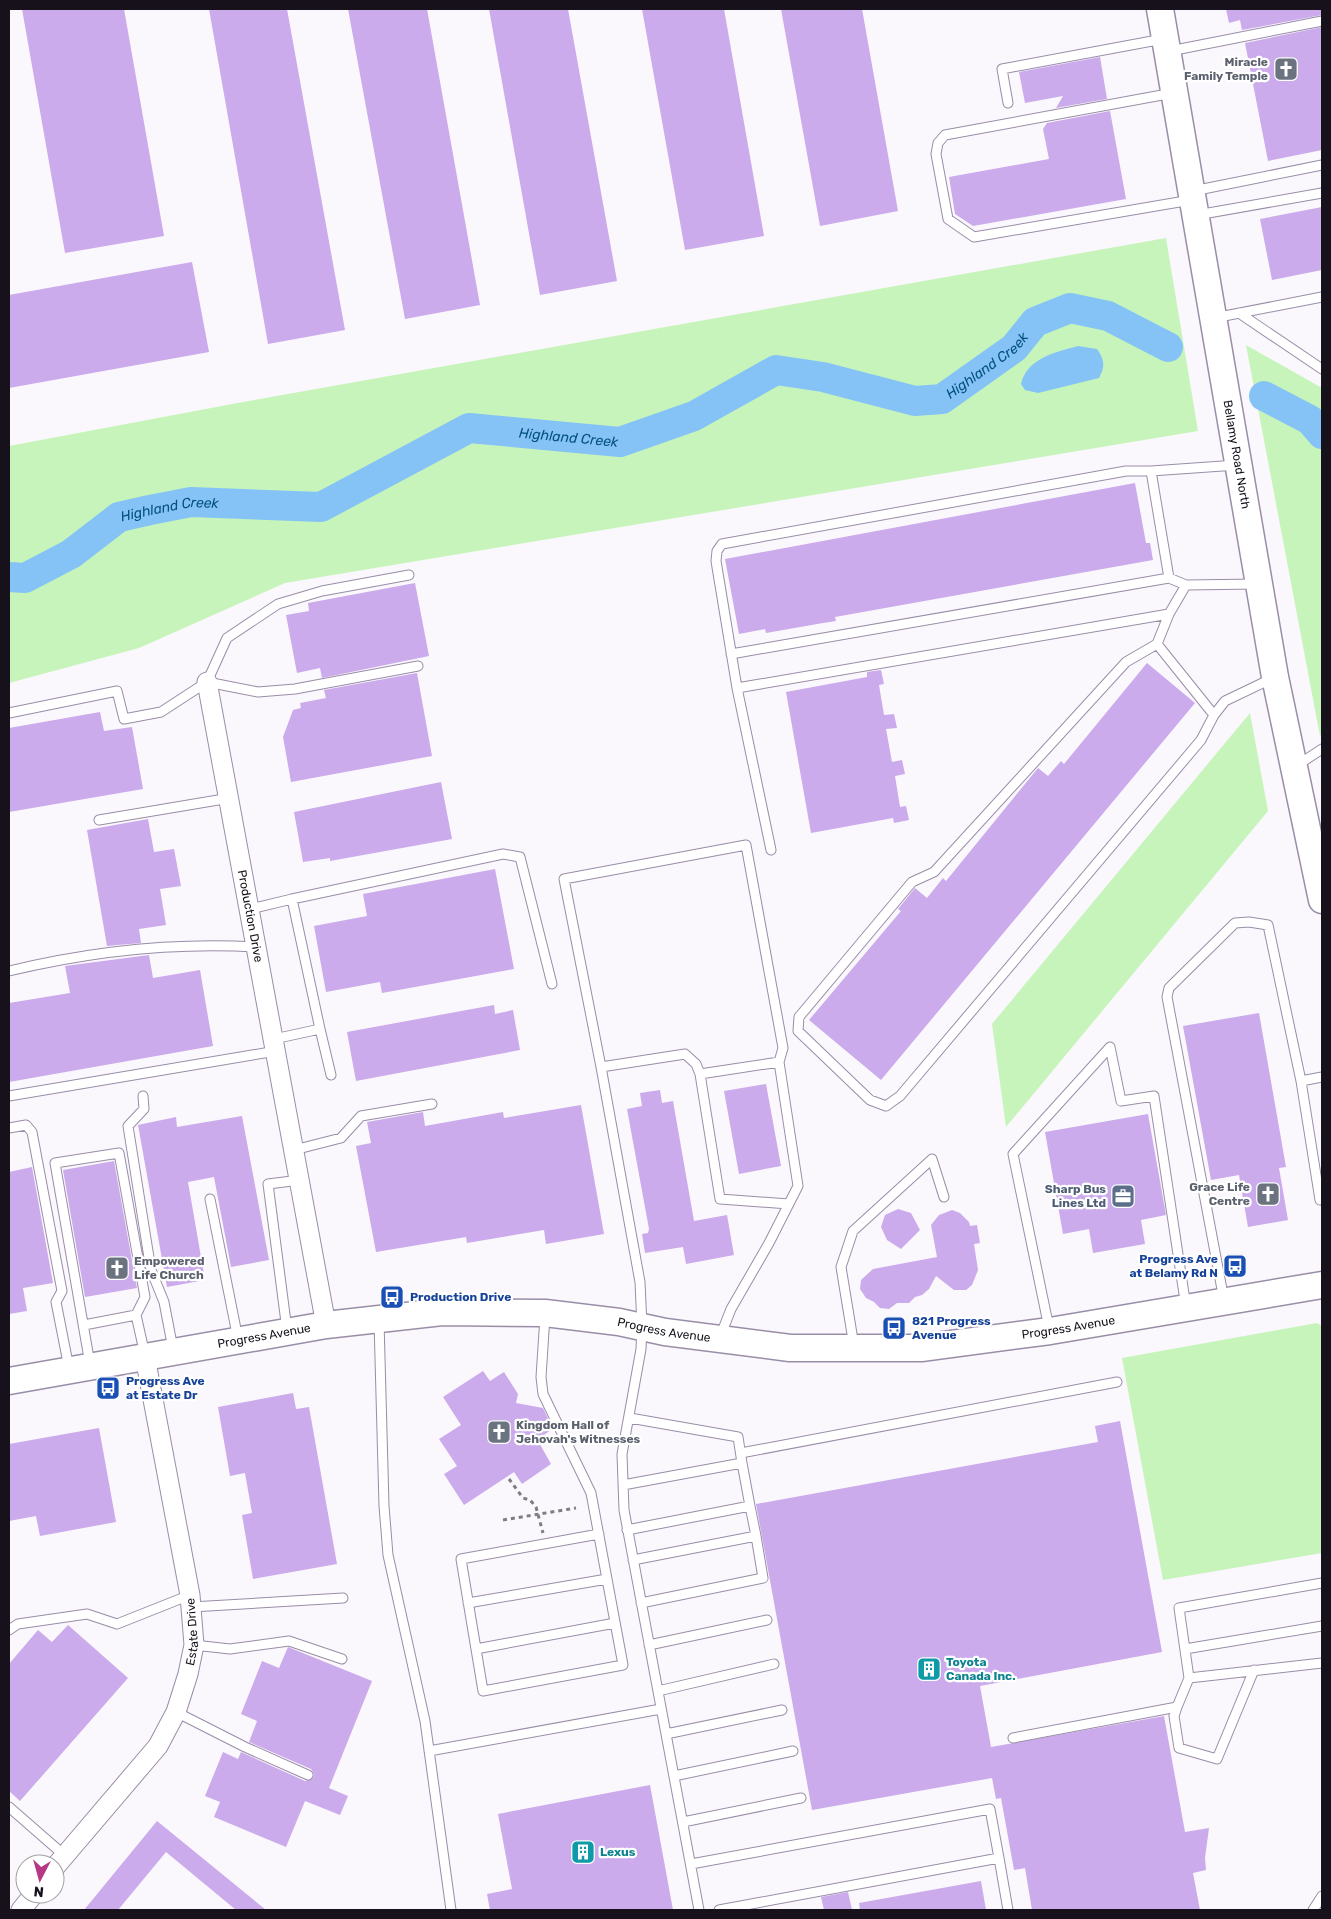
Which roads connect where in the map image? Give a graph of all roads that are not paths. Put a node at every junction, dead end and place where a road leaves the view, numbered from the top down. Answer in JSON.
{"nodes":[{"id":1,"x":1160,"y":9,"type":"edge"},
{"id":2,"x":1322,"y":21,"type":"edge"},
{"id":3,"x":1167,"y":45,"type":"junction"},
{"id":4,"x":1175,"y":92,"type":"junction"},
{"id":5,"x":1008,"y":103,"type":"dead end"},
{"id":6,"x":1322,"y":165,"type":"edge"},
{"id":7,"x":1322,"y":193,"type":"edge"},
{"id":8,"x":1194,"y":202,"type":"junction"},
{"id":9,"x":1322,"y":297,"type":"edge"},
{"id":10,"x":1226,"y":315,"type":"junction"},
{"id":11,"x":1322,"y":369,"type":"edge"},
{"id":12,"x":1239,"y":464,"type":"junction"},
{"id":13,"x":1151,"y":471,"type":"junction"},
{"id":14,"x":409,"y":574,"type":"dead end"},
{"id":15,"x":1169,"y":578,"type":"junction"},
{"id":16,"x":1260,"y":584,"type":"junction"},
{"id":17,"x":1186,"y":585,"type":"junction"},
{"id":18,"x":1169,"y":614,"type":"junction"},
{"id":19,"x":1157,"y":644,"type":"junction"},
{"id":20,"x":731,"y":654,"type":"junction"},
{"id":21,"x":418,"y":666,"type":"dead end"},
{"id":22,"x":1275,"y":677,"type":"junction"},
{"id":23,"x":207,"y":682,"type":"junction"},
{"id":24,"x":737,"y":688,"type":"junction"},
{"id":25,"x":9,"y":713,"type":"edge"},
{"id":26,"x":1214,"y":715,"type":"junction"},
{"id":27,"x":1322,"y":748,"type":"edge"},
{"id":28,"x":1294,"y":767,"type":"junction"},
{"id":29,"x":230,"y":798,"type":"junction"},
{"id":30,"x":100,"y":820,"type":"dead end"},
{"id":31,"x":771,"y":850,"type":"dead end"},
{"id":32,"x":292,"y":899,"type":"junction"},
{"id":33,"x":1322,"y":900,"type":"edge"},
{"id":34,"x":250,"y":909,"type":"junction"},
{"id":35,"x":257,"y":947,"type":"junction"},
{"id":36,"x":9,"y":971,"type":"edge"},
{"id":37,"x":552,"y":984,"type":"dead end"},
{"id":38,"x":320,"y":1029,"type":"junction"},
{"id":39,"x":275,"y":1045,"type":"junction"},
{"id":40,"x":779,"y":1062,"type":"junction"},
{"id":41,"x":601,"y":1067,"type":"junction"},
{"id":42,"x":700,"y":1074,"type":"junction"},
{"id":43,"x":331,"y":1075,"type":"dead end"},
{"id":44,"x":1322,"y":1077,"type":"edge"},
{"id":45,"x":1300,"y":1081,"type":"junction"},
{"id":46,"x":9,"y":1096,"type":"edge"},
{"id":47,"x":143,"y":1096,"type":"dead end"},
{"id":48,"x":432,"y":1104,"type":"dead end"},
{"id":49,"x":9,"y":1128,"type":"edge"},
{"id":50,"x":294,"y":1150,"type":"junction"},
{"id":51,"x":300,"y":1180,"type":"junction"},
{"id":52,"x":944,"y":1197,"type":"dead end"},
{"id":53,"x":210,"y":1200,"type":"dead end"},
{"id":54,"x":1320,"y":1200,"type":"dead end"},
{"id":55,"x":789,"y":1204,"type":"junction"},
{"id":56,"x":1322,"y":1285,"type":"edge"},
{"id":57,"x":1225,"y":1303,"type":"junction"},
{"id":58,"x":1187,"y":1309,"type":"junction"},
{"id":59,"x":545,"y":1313,"type":"junction"},
{"id":60,"x":136,"y":1315,"type":"junction"},
{"id":61,"x":379,"y":1320,"type":"junction"},
{"id":62,"x":84,"y":1325,"type":"junction"},
{"id":63,"x":326,"y":1325,"type":"junction"},
{"id":64,"x":642,"y":1326,"type":"junction"},
{"id":65,"x":1050,"y":1331,"type":"junction"},
{"id":66,"x":288,"y":1332,"type":"junction"},
{"id":67,"x":719,"y":1340,"type":"junction"},
{"id":68,"x":239,"y":1341,"type":"junction"},
{"id":69,"x":854,"y":1349,"type":"junction"},
{"id":70,"x":174,"y":1352,"type":"junction"},
{"id":71,"x":145,"y":1357,"type":"junction"},
{"id":72,"x":80,"y":1368,"type":"junction"},
{"id":73,"x":9,"y":1381,"type":"edge"},
{"id":74,"x":1117,"y":1382,"type":"dead end"},
{"id":75,"x":630,"y":1418,"type":"junction"},
{"id":76,"x":741,"y":1453,"type":"junction"},
{"id":77,"x":742,"y":1463,"type":"junction"},
{"id":78,"x":623,"y":1484,"type":"junction"},
{"id":79,"x":750,"y":1506,"type":"junction"},
{"id":80,"x":627,"y":1530,"type":"junction"},
{"id":81,"x":599,"y":1534,"type":"junction"},
{"id":82,"x":756,"y":1536,"type":"junction"},
{"id":83,"x":633,"y":1560,"type":"junction"},
{"id":84,"x":607,"y":1579,"type":"junction"},
{"id":85,"x":1322,"y":1583,"type":"edge"},
{"id":86,"x":343,"y":1598,"type":"dead end"},
{"id":87,"x":191,"y":1601,"type":"junction"},
{"id":88,"x":468,"y":1604,"type":"junction"},
{"id":89,"x":641,"y":1604,"type":"junction"},
{"id":90,"x":767,"y":1620,"type":"dead end"},
{"id":91,"x":615,"y":1622,"type":"junction"},
{"id":92,"x":1322,"y":1626,"type":"edge"},
{"id":93,"x":9,"y":1630,"type":"edge"},
{"id":94,"x":194,"y":1645,"type":"junction"},
{"id":95,"x":649,"y":1645,"type":"junction"},
{"id":96,"x":476,"y":1649,"type":"junction"},
{"id":97,"x":1185,"y":1649,"type":"junction"},
{"id":98,"x":342,"y":1659,"type":"dead end"},
{"id":99,"x":1322,"y":1663,"type":"edge"},
{"id":100,"x":774,"y":1664,"type":"dead end"},
{"id":101,"x":1254,"y":1670,"type":"junction"},
{"id":102,"x":1189,"y":1678,"type":"junction"},
{"id":103,"x":658,"y":1691,"type":"junction"},
{"id":104,"x":1177,"y":1706,"type":"junction"},
{"id":105,"x":661,"y":1709,"type":"junction"},
{"id":106,"x":782,"y":1710,"type":"dead end"},
{"id":107,"x":176,"y":1712,"type":"junction"},
{"id":108,"x":666,"y":1734,"type":"junction"},
{"id":109,"x":1014,"y":1738,"type":"dead end"},
{"id":110,"x":429,"y":1751,"type":"junction"},
{"id":111,"x":793,"y":1751,"type":"dead end"},
{"id":112,"x":308,"y":1775,"type":"dead end"},
{"id":113,"x":674,"y":1776,"type":"junction"},
{"id":114,"x":801,"y":1798,"type":"dead end"},
{"id":115,"x":9,"y":1807,"type":"edge"},
{"id":116,"x":683,"y":1822,"type":"junction"},
{"id":117,"x":53,"y":1854,"type":"edge"},
{"id":118,"x":65,"y":1855,"type":"edge"},
{"id":119,"x":999,"y":1858,"type":"junction"},
{"id":120,"x":691,"y":1864,"type":"junction"},
{"id":121,"x":1322,"y":1896,"type":"edge"},
{"id":122,"x":451,"y":1910,"type":"edge"},
{"id":123,"x":699,"y":1910,"type":"edge"},
{"id":124,"x":719,"y":1910,"type":"edge"},
{"id":125,"x":1008,"y":1910,"type":"edge"},
{"id":126,"x":1313,"y":1910,"type":"edge"}],
"edges":[{"from":1,"to":3,"type":"main road","name":"Bellamy Road North"},
{"from":2,"to":3,"type":"lane"},
{"from":3,"to":4,"type":"main road","name":"Bellamy Road North"},
{"from":3,"to":5,"type":"lane"},
{"from":4,"to":8,"type":"main road","name":"Bellamy Road North"},
{"from":4,"to":8,"type":"lane"},
{"from":6,"to":8,"type":"lane"},
{"from":7,"to":8,"type":"lane"},
{"from":8,"to":10,"type":"main road","name":"Bellamy Road North"},
{"from":9,"to":10,"type":"lane"},
{"from":10,"to":11,"type":"lane"},
{"from":10,"to":12,"type":"main road","name":"Bellamy Road North"},
{"from":12,"to":13,"type":"lane"},
{"from":12,"to":16,"type":"main road","name":"Bellamy Road North"},
{"from":13,"to":15,"type":"lane"},
{"from":13,"to":20,"type":"lane"},
{"from":14,"to":23,"type":"lane"},
{"from":15,"to":17,"type":"lane"},
{"from":15,"to":20,"type":"lane"},
{"from":16,"to":17,"type":"lane"},
{"from":16,"to":22,"type":"main road","name":"Bellamy Road North"},
{"from":17,"to":18,"type":"lane"},
{"from":18,"to":19,"type":"lane"},
{"from":18,"to":24,"type":"lane"},
{"from":19,"to":26,"type":"lane"},
{"from":19,"to":26,"type":"lane"},
{"from":20,"to":24,"type":"lane"},
{"from":21,"to":23,"type":"lane"},
{"from":22,"to":26,"type":"lane"},
{"from":22,"to":28,"type":"main road","name":"Bellamy Road North"},
{"from":23,"to":25,"type":"lane"},
{"from":23,"to":29,"type":"street","name":"Production Drive"},
{"from":24,"to":31,"type":"lane"},
{"from":27,"to":28,"type":"lane"},
{"from":28,"to":33,"type":"main road","name":"Bellamy Road North"},
{"from":29,"to":30,"type":"lane"},
{"from":29,"to":34,"type":"street","name":"Production Drive"},
{"from":32,"to":34,"type":"lane"},
{"from":32,"to":37,"type":"lane"},
{"from":32,"to":38,"type":"lane"},
{"from":34,"to":35,"type":"street","name":"Production Drive"},
{"from":35,"to":36,"type":"lane"},
{"from":35,"to":39,"type":"street","name":"Production Drive"},
{"from":38,"to":39,"type":"lane"},
{"from":38,"to":43,"type":"lane"},
{"from":39,"to":46,"type":"lane"},
{"from":39,"to":50,"type":"street","name":"Production Drive"},
{"from":40,"to":41,"type":"lane"},
{"from":40,"to":42,"type":"lane"},
{"from":40,"to":55,"type":"lane"},
{"from":41,"to":42,"type":"lane"},
{"from":41,"to":64,"type":"lane"},
{"from":42,"to":55,"type":"lane"},
{"from":44,"to":45,"type":"lane"},
{"from":45,"to":54,"type":"lane"},
{"from":45,"to":57,"type":"lane"},
{"from":47,"to":70,"type":"lane"},
{"from":48,"to":50,"type":"lane"},
{"from":49,"to":72,"type":"lane"},
{"from":50,"to":51,"type":"street","name":"Production Drive"},
{"from":51,"to":63,"type":"street","name":"Production Drive"},
{"from":51,"to":66,"type":"lane"},
{"from":52,"to":69,"type":"lane"},
{"from":53,"to":68,"type":"lane"},
{"from":55,"to":67,"type":"lane"},
{"from":56,"to":57,"type":"main road","name":"Progress Avenue"},
{"from":57,"to":58,"type":"main road","name":"Progress Avenue"},
{"from":58,"to":65,"type":"main road","name":"Progress Avenue"},
{"from":58,"to":65,"type":"lane"},
{"from":59,"to":61,"type":"main road","name":"Progress Avenue"},
{"from":59,"to":64,"type":"main road","name":"Progress Avenue"},
{"from":59,"to":81,"type":"lane"},
{"from":60,"to":62,"type":"lane"},
{"from":60,"to":62,"type":"lane"},
{"from":60,"to":71,"type":"lane"},
{"from":61,"to":63,"type":"main road","name":"Progress Avenue"},
{"from":61,"to":110,"type":"lane"},
{"from":62,"to":72,"type":"lane"},
{"from":63,"to":66,"type":"main road","name":"Progress Avenue"},
{"from":64,"to":67,"type":"main road","name":"Progress Avenue"},
{"from":64,"to":75,"type":"lane"},
{"from":65,"to":69,"type":"main road","name":"Progress Avenue"},
{"from":66,"to":68,"type":"main road","name":"Progress Avenue"},
{"from":67,"to":69,"type":"main road","name":"Progress Avenue"},
{"from":68,"to":70,"type":"main road","name":"Progress Avenue"},
{"from":70,"to":71,"type":"main road","name":"Progress Avenue"},
{"from":71,"to":72,"type":"main road","name":"Progress Avenue"},
{"from":71,"to":87,"type":"street","name":"Estate Drive"},
{"from":72,"to":73,"type":"main road","name":"Progress Avenue"},
{"from":74,"to":76,"type":"lane"},
{"from":75,"to":76,"type":"lane"},
{"from":75,"to":78,"type":"lane"},
{"from":76,"to":77,"type":"lane"},
{"from":77,"to":78,"type":"lane"},
{"from":77,"to":79,"type":"lane"},
{"from":78,"to":80,"type":"lane"},
{"from":79,"to":80,"type":"lane"},
{"from":79,"to":82,"type":"lane"},
{"from":80,"to":83,"type":"lane"},
{"from":81,"to":84,"type":"lane"},
{"from":81,"to":88,"type":"lane"},
{"from":82,"to":83,"type":"lane"},
{"from":82,"to":89,"type":"lane"},
{"from":83,"to":89,"type":"lane"},
{"from":84,"to":88,"type":"lane"},
{"from":84,"to":91,"type":"lane"},
{"from":85,"to":97,"type":"lane"},
{"from":86,"to":87,"type":"lane"},
{"from":87,"to":93,"type":"lane"},
{"from":87,"to":94,"type":"street","name":"Estate Drive"},
{"from":88,"to":96,"type":"lane"},
{"from":89,"to":95,"type":"lane"},
{"from":90,"to":95,"type":"lane"},
{"from":91,"to":96,"type":"lane"},
{"from":91,"to":96,"type":"lane"},
{"from":92,"to":97,"type":"lane"},
{"from":94,"to":98,"type":"lane"},
{"from":94,"to":107,"type":"street","name":"Estate Drive"},
{"from":95,"to":103,"type":"lane"},
{"from":97,"to":102,"type":"lane"},
{"from":99,"to":101,"type":"lane"},
{"from":100,"to":103,"type":"lane"},
{"from":101,"to":102,"type":"lane"},
{"from":101,"to":104,"type":"lane"},
{"from":102,"to":104,"type":"lane"},
{"from":103,"to":105,"type":"lane"},
{"from":104,"to":109,"type":"lane"},
{"from":105,"to":108,"type":"lane"},
{"from":105,"to":110,"type":"lane"},
{"from":106,"to":108,"type":"lane"},
{"from":107,"to":112,"type":"lane"},
{"from":107,"to":118,"type":"street","name":"Estate Drive"},
{"from":108,"to":113,"type":"lane"},
{"from":110,"to":122,"type":"lane"},
{"from":111,"to":113,"type":"lane"},
{"from":113,"to":116,"type":"lane"},
{"from":114,"to":116,"type":"lane"},
{"from":115,"to":117,"type":"lane"},
{"from":116,"to":120,"type":"lane"},
{"from":119,"to":120,"type":"lane"},
{"from":119,"to":124,"type":"lane"},
{"from":119,"to":125,"type":"lane"},
{"from":120,"to":123,"type":"lane"},
{"from":121,"to":126,"type":"lane"}]}
